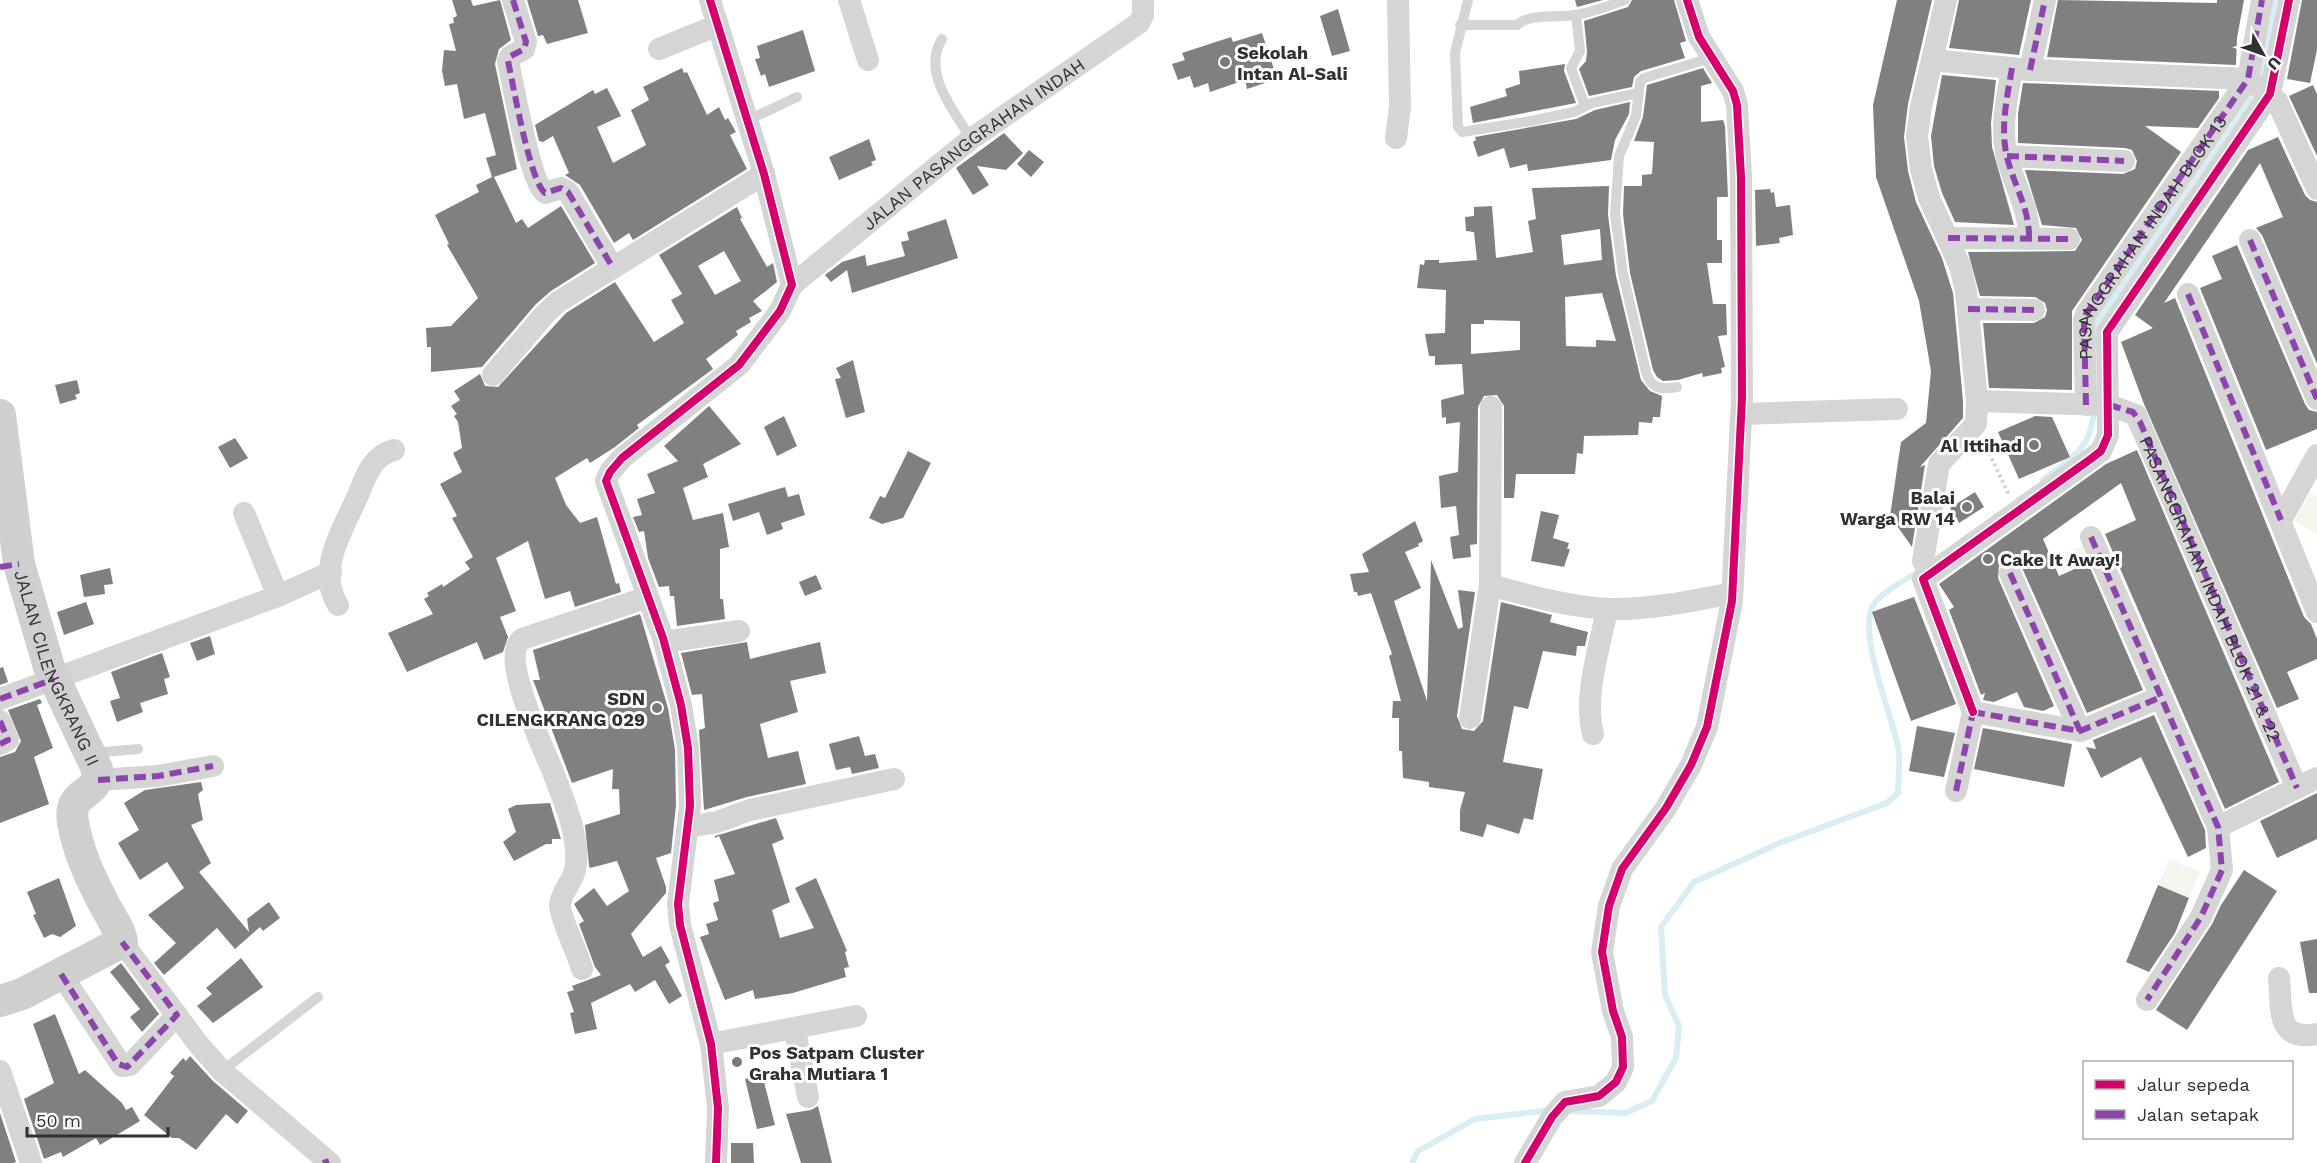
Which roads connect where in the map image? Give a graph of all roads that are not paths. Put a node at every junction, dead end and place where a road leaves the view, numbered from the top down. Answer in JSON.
{"nodes":[{"id":1,"x":513,"y":0,"type":"edge"},
{"id":2,"x":710,"y":0,"type":"edge"},
{"id":3,"x":849,"y":0,"type":"edge"},
{"id":4,"x":1143,"y":0,"type":"edge"},
{"id":5,"x":1398,"y":0,"type":"edge"},
{"id":6,"x":1468,"y":0,"type":"edge"},
{"id":7,"x":1625,"y":0,"type":"edge"},
{"id":8,"x":1687,"y":0,"type":"edge"},
{"id":9,"x":1946,"y":0,"type":"edge"},
{"id":10,"x":2045,"y":0,"type":"edge"},
{"id":11,"x":2262,"y":0,"type":"edge"},
{"id":12,"x":2289,"y":0,"type":"edge"},
{"id":13,"x":1576,"y":15,"type":"junction"},
{"id":14,"x":718,"y":25,"type":"junction"},
{"id":15,"x":1460,"y":25,"type":"junction"},
{"id":16,"x":942,"y":39,"type":"dead end"},
{"id":17,"x":659,"y":49,"type":"dead end"},
{"id":18,"x":1711,"y":58,"type":"junction"},
{"id":19,"x":868,"y":60,"type":"dead end"},
{"id":20,"x":1932,"y":60,"type":"junction"},
{"id":21,"x":2021,"y":69,"type":"junction"},
{"id":22,"x":2248,"y":79,"type":"junction"},
{"id":23,"x":1638,"y":93,"type":"junction"},
{"id":24,"x":2270,"y":94,"type":"junction"},
{"id":25,"x":797,"y":97,"type":"dead end"},
{"id":26,"x":1585,"y":106,"type":"junction"},
{"id":27,"x":748,"y":120,"type":"junction"},
{"id":28,"x":1396,"y":138,"type":"dead end"},
{"id":29,"x":971,"y":139,"type":"junction"},
{"id":30,"x":2007,"y":156,"type":"junction"},
{"id":31,"x":2124,"y":161,"type":"dead end"},
{"id":32,"x":764,"y":174,"type":"junction"},
{"id":33,"x":2317,"y":189,"type":"edge"},
{"id":34,"x":1948,"y":238,"type":"junction"},
{"id":35,"x":2029,"y":239,"type":"junction"},
{"id":36,"x":2069,"y":239,"type":"dead end"},
{"id":37,"x":2250,"y":240,"type":"dead end"},
{"id":38,"x":613,"y":268,"type":"junction"},
{"id":39,"x":792,"y":285,"type":"junction"},
{"id":40,"x":2188,"y":294,"type":"dead end"},
{"id":41,"x":1968,"y":309,"type":"junction"},
{"id":42,"x":2034,"y":310,"type":"dead end"},
{"id":43,"x":493,"y":375,"type":"dead end"},
{"id":44,"x":1677,"y":387,"type":"dead end"},
{"id":45,"x":2317,"y":399,"type":"edge"},
{"id":46,"x":1977,"y":401,"type":"junction"},
{"id":47,"x":2086,"y":405,"type":"junction"},
{"id":48,"x":2109,"y":405,"type":"junction"},
{"id":49,"x":1491,"y":407,"type":"dead end"},
{"id":50,"x":1897,"y":409,"type":"dead end"},
{"id":51,"x":1742,"y":414,"type":"junction"},
{"id":52,"x":0,"y":415,"type":"edge"},
{"id":53,"x":394,"y":450,"type":"dead end"},
{"id":54,"x":2317,"y":455,"type":"edge"},
{"id":55,"x":244,"y":513,"type":"dead end"},
{"id":56,"x":2281,"y":520,"type":"junction"},
{"id":57,"x":2091,"y":537,"type":"dead end"},
{"id":58,"x":10,"y":566,"type":"edge"},
{"id":59,"x":1923,"y":570,"type":"junction"},
{"id":60,"x":331,"y":572,"type":"junction"},
{"id":61,"x":2010,"y":573,"type":"dead end"},
{"id":62,"x":1490,"y":585,"type":"junction"},
{"id":63,"x":1732,"y":592,"type":"junction"},
{"id":64,"x":278,"y":596,"type":"junction"},
{"id":65,"x":648,"y":597,"type":"junction"},
{"id":66,"x":338,"y":605,"type":"dead end"},
{"id":67,"x":1607,"y":609,"type":"junction"},
{"id":68,"x":2317,"y":612,"type":"edge"},
{"id":69,"x":739,"y":631,"type":"dead end"},
{"id":70,"x":664,"y":642,"type":"junction"},
{"id":71,"x":54,"y":679,"type":"junction"},
{"id":72,"x":2162,"y":697,"type":"junction"},
{"id":73,"x":0,"y":699,"type":"edge"},
{"id":74,"x":1973,"y":712,"type":"junction"},
{"id":75,"x":1470,"y":718,"type":"dead end"},
{"id":76,"x":0,"y":721,"type":"edge"},
{"id":77,"x":2080,"y":731,"type":"junction"},
{"id":78,"x":1593,"y":734,"type":"dead end"},
{"id":79,"x":0,"y":744,"type":"edge"},
{"id":80,"x":138,"y":749,"type":"dead end"},
{"id":81,"x":213,"y":766,"type":"dead end"},
{"id":82,"x":95,"y":767,"type":"junction"},
{"id":83,"x":894,"y":779,"type":"dead end"},
{"id":84,"x":2307,"y":783,"type":"edge"},
{"id":85,"x":1956,"y":791,"type":"dead end"},
{"id":86,"x":688,"y":827,"type":"junction"},
{"id":87,"x":2218,"y":827,"type":"junction"},
{"id":88,"x":122,"y":942,"type":"junction"},
{"id":89,"x":582,"y":969,"type":"dead end"},
{"id":90,"x":62,"y":974,"type":"junction"},
{"id":91,"x":2279,"y":978,"type":"dead end"},
{"id":92,"x":318,"y":998,"type":"dead end"},
{"id":93,"x":2147,"y":1000,"type":"dead end"},
{"id":94,"x":0,"y":1001,"type":"edge"},
{"id":95,"x":177,"y":1015,"type":"junction"},
{"id":96,"x":856,"y":1016,"type":"dead end"},
{"id":97,"x":795,"y":1030,"type":"junction"},
{"id":98,"x":2317,"y":1034,"type":"edge"},
{"id":99,"x":711,"y":1044,"type":"junction"},
{"id":100,"x":0,"y":1071,"type":"edge"},
{"id":101,"x":222,"y":1071,"type":"junction"},
{"id":102,"x":808,"y":1096,"type":"dead end"},
{"id":103,"x":328,"y":1162,"type":"edge"},
{"id":104,"x":31,"y":1163,"type":"edge"},
{"id":105,"x":716,"y":1163,"type":"edge"},
{"id":106,"x":1525,"y":1163,"type":"edge"}],
"edges":[{"from":1,"to":38,"type":"street"},
{"from":2,"to":14,"type":"street"},
{"from":3,"to":19,"type":"street"},
{"from":4,"to":29,"type":"street","name":"JALAN PASANGGRAHAN INDAH"},
{"from":5,"to":28,"type":"street"},
{"from":6,"to":15,"type":"lane"},
{"from":7,"to":13,"type":"lane"},
{"from":8,"to":18,"type":"street"},
{"from":9,"to":20,"type":"street"},
{"from":10,"to":21,"type":"street"},
{"from":11,"to":22,"type":"street"},
{"from":12,"to":24,"type":"street"},
{"from":13,"to":15,"type":"lane"},
{"from":13,"to":26,"type":"lane"},
{"from":14,"to":17,"type":"street"},
{"from":14,"to":27,"type":"street"},
{"from":15,"to":26,"type":"lane"},
{"from":16,"to":29,"type":"lane"},
{"from":18,"to":23,"type":"lane"},
{"from":18,"to":51,"type":"street"},
{"from":20,"to":21,"type":"street"},
{"from":20,"to":34,"type":"street"},
{"from":21,"to":22,"type":"street"},
{"from":21,"to":30,"type":"street"},
{"from":22,"to":24,"type":"street"},
{"from":22,"to":47,"type":"street","name":"PASANGGRAHAN INDAH BLOK 13"},
{"from":23,"to":26,"type":"lane"},
{"from":23,"to":44,"type":"lane"},
{"from":24,"to":33,"type":"street"},
{"from":24,"to":48,"type":"street"},
{"from":25,"to":27,"type":"lane"},
{"from":27,"to":32,"type":"street"},
{"from":29,"to":39,"type":"street","name":"JALAN PASANGGRAHAN INDAH"},
{"from":30,"to":31,"type":"street"},
{"from":30,"to":35,"type":"street"},
{"from":32,"to":38,"type":"street"},
{"from":32,"to":39,"type":"street"},
{"from":34,"to":35,"type":"street"},
{"from":34,"to":41,"type":"street"},
{"from":35,"to":36,"type":"street"},
{"from":37,"to":45,"type":"street"},
{"from":38,"to":43,"type":"street"},
{"from":39,"to":65,"type":"street"},
{"from":40,"to":56,"type":"street"},
{"from":41,"to":42,"type":"street"},
{"from":41,"to":46,"type":"street"},
{"from":46,"to":47,"type":"street"},
{"from":46,"to":59,"type":"street"},
{"from":47,"to":48,"type":"street"},
{"from":48,"to":59,"type":"street"},
{"from":48,"to":84,"type":"street","name":"PASANGGRAHAN INDAH BLOK 21 & 22"},
{"from":49,"to":62,"type":"street"},
{"from":50,"to":51,"type":"street"},
{"from":51,"to":63,"type":"street"},
{"from":52,"to":58,"type":"street","name":"JALAN CILENGKRANG II"},
{"from":53,"to":60,"type":"street"},
{"from":54,"to":56,"type":"street"},
{"from":55,"to":64,"type":"street"},
{"from":56,"to":68,"type":"street"},
{"from":57,"to":72,"type":"street"},
{"from":58,"to":71,"type":"street","name":"JALAN CILENGKRANG II"},
{"from":59,"to":74,"type":"street"},
{"from":60,"to":64,"type":"street"},
{"from":60,"to":66,"type":"street"},
{"from":61,"to":77,"type":"street"},
{"from":62,"to":67,"type":"street"},
{"from":62,"to":75,"type":"street"},
{"from":63,"to":67,"type":"street"},
{"from":63,"to":106,"type":"street"},
{"from":64,"to":71,"type":"street"},
{"from":65,"to":70,"type":"street"},
{"from":65,"to":89,"type":"street"},
{"from":67,"to":78,"type":"street"},
{"from":69,"to":70,"type":"street"},
{"from":70,"to":86,"type":"street"},
{"from":71,"to":73,"type":"street"},
{"from":71,"to":82,"type":"street","name":"JALAN CILENGKRANG II"},
{"from":72,"to":77,"type":"street"},
{"from":72,"to":87,"type":"street"},
{"from":74,"to":77,"type":"street"},
{"from":74,"to":85,"type":"street"},
{"from":76,"to":79,"type":"street"},
{"from":80,"to":82,"type":"lane"},
{"from":81,"to":82,"type":"street"},
{"from":82,"to":88,"type":"street","name":"JALAN CILENGKRANG II"},
{"from":83,"to":86,"type":"street"},
{"from":84,"to":87,"type":"street"},
{"from":86,"to":99,"type":"street"},
{"from":87,"to":93,"type":"street"},
{"from":88,"to":90,"type":"street"},
{"from":88,"to":95,"type":"street"},
{"from":90,"to":94,"type":"street"},
{"from":90,"to":95,"type":"street"},
{"from":91,"to":98,"type":"street"},
{"from":92,"to":101,"type":"lane"},
{"from":95,"to":101,"type":"street"},
{"from":96,"to":97,"type":"street"},
{"from":97,"to":99,"type":"street"},
{"from":97,"to":102,"type":"street"},
{"from":99,"to":105,"type":"street"},
{"from":100,"to":104,"type":"street"},
{"from":101,"to":103,"type":"street"}]}
